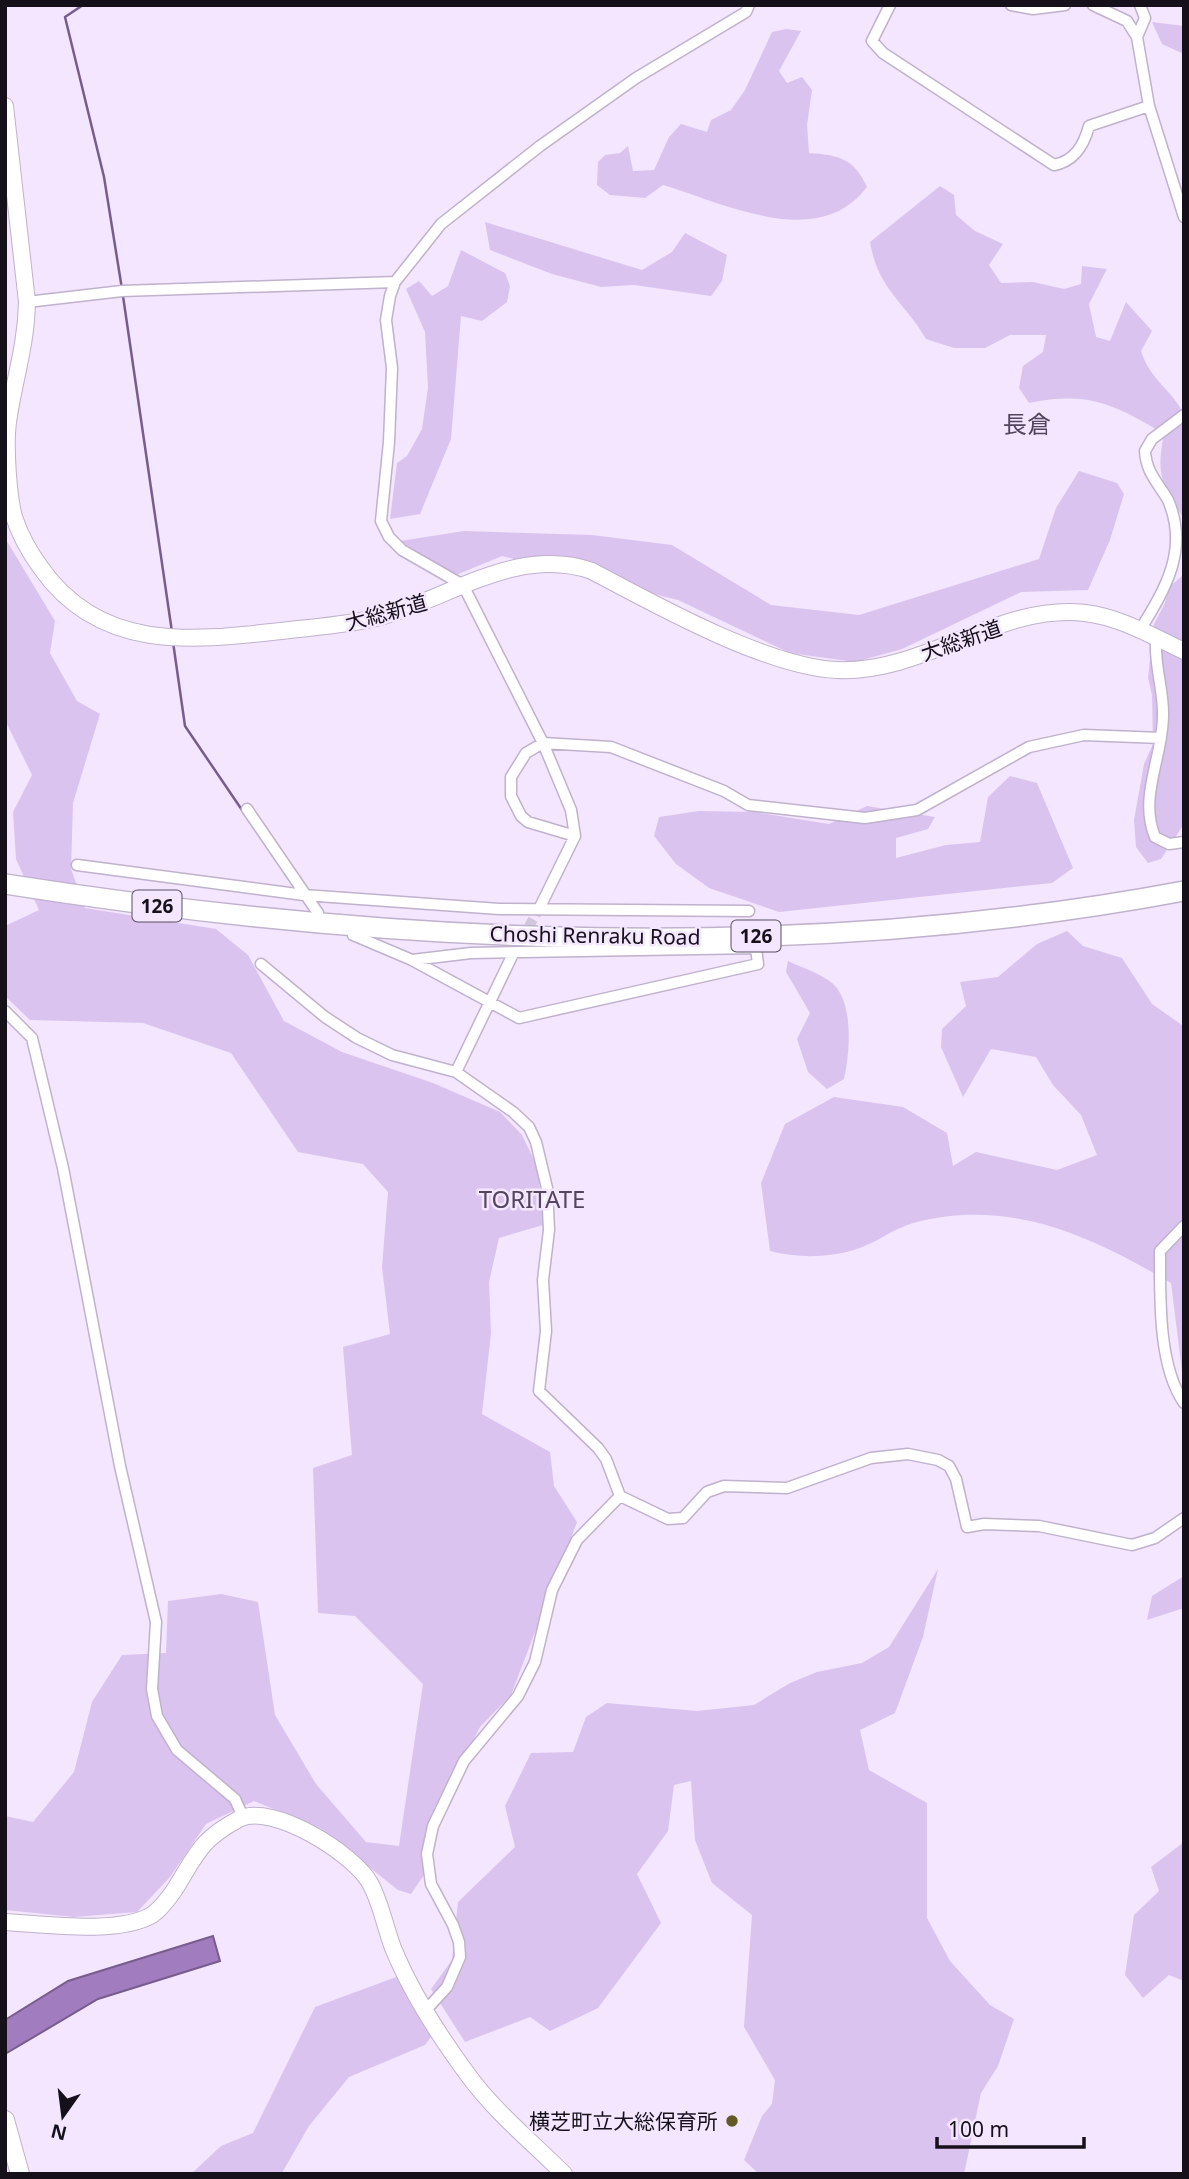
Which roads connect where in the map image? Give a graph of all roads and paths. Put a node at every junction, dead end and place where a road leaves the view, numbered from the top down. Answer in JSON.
{"nodes":[{"id":1,"x":749,"y":5,"type":"edge"},
{"id":2,"x":890,"y":5,"type":"edge"},
{"id":3,"x":1011,"y":5,"type":"edge"},
{"id":4,"x":1065,"y":5,"type":"edge"},
{"id":5,"x":1093,"y":5,"type":"edge"},
{"id":6,"x":1140,"y":5,"type":"edge"},
{"id":7,"x":1137,"y":37,"type":"junction"},
{"id":8,"x":5,"y":106,"type":"edge"},
{"id":9,"x":1149,"y":106,"type":"junction"},
{"id":10,"x":1184,"y":217,"type":"edge"},
{"id":11,"x":395,"y":282,"type":"junction"},
{"id":12,"x":27,"y":302,"type":"junction"},
{"id":13,"x":1184,"y":415,"type":"edge"},
{"id":14,"x":463,"y":586,"type":"junction"},
{"id":15,"x":1140,"y":630,"type":"junction"},
{"id":16,"x":1156,"y":638,"type":"junction"},
{"id":17,"x":1184,"y":651,"type":"edge"},
{"id":18,"x":1161,"y":738,"type":"junction"},
{"id":19,"x":543,"y":743,"type":"junction"},
{"id":20,"x":247,"y":809,"type":"dead end"},
{"id":21,"x":575,"y":836,"type":"junction"},
{"id":22,"x":1184,"y":842,"type":"edge"},
{"id":23,"x":77,"y":865,"type":"dead end"},
{"id":24,"x":5,"y":884,"type":"edge"},
{"id":25,"x":1184,"y":891,"type":"edge"},
{"id":26,"x":304,"y":895,"type":"junction"},
{"id":27,"x":539,"y":909,"type":"junction"},
{"id":28,"x":748,"y":911,"type":"dead end"},
{"id":29,"x":318,"y":919,"type":"junction"},
{"id":30,"x":353,"y":935,"type":"dead end"},
{"id":31,"x":513,"y":954,"type":"junction"},
{"id":32,"x":412,"y":960,"type":"junction"},
{"id":33,"x":261,"y":964,"type":"dead end"},
{"id":34,"x":488,"y":1003,"type":"junction"},
{"id":35,"x":5,"y":1011,"type":"edge"},
{"id":36,"x":456,"y":1072,"type":"junction"},
{"id":37,"x":1184,"y":1226,"type":"edge"},
{"id":38,"x":1184,"y":1403,"type":"edge"},
{"id":39,"x":621,"y":1496,"type":"junction"},
{"id":40,"x":1184,"y":1518,"type":"edge"},
{"id":41,"x":243,"y":1817,"type":"junction"},
{"id":42,"x":5,"y":1922,"type":"edge"},
{"id":43,"x":426,"y":2010,"type":"junction"},
{"id":44,"x":5,"y":2120,"type":"edge"},
{"id":45,"x":20,"y":2174,"type":"edge"},
{"id":46,"x":564,"y":2174,"type":"edge"}],
"edges":[{"from":1,"to":11,"type":"street"},
{"from":2,"to":9,"type":"street"},
{"from":3,"to":4,"type":"street"},
{"from":5,"to":7,"type":"street"},
{"from":6,"to":7,"type":"street"},
{"from":7,"to":9,"type":"street"},
{"from":8,"to":12,"type":"street","name":"大総新道"},
{"from":9,"to":10,"type":"street"},
{"from":11,"to":12,"type":"street"},
{"from":11,"to":14,"type":"street"},
{"from":12,"to":14,"type":"street","name":"大総新道"},
{"from":13,"to":15,"type":"street"},
{"from":14,"to":15,"type":"street","name":"大総新道"},
{"from":14,"to":19,"type":"street"},
{"from":15,"to":16,"type":"street","name":"大総新道"},
{"from":16,"to":17,"type":"street","name":"大総新道"},
{"from":16,"to":18,"type":"street"},
{"from":18,"to":19,"type":"street"},
{"from":18,"to":22,"type":"street"},
{"from":19,"to":21,"type":"street"},
{"from":19,"to":21,"type":"street"},
{"from":20,"to":26,"type":"street"},
{"from":21,"to":27,"type":"street"},
{"from":23,"to":26,"type":"street"},
{"from":24,"to":29,"type":"highway","name":"Choshi Renraku Road","number":"126"},
{"from":25,"to":29,"type":"highway","name":"Choshi Renraku Road","number":"126"},
{"from":26,"to":27,"type":"street"},
{"from":26,"to":29,"type":"street"},
{"from":27,"to":28,"type":"street"},
{"from":30,"to":32,"type":"street"},
{"from":31,"to":32,"type":"street"},
{"from":31,"to":34,"type":"street"},
{"from":31,"to":34,"type":"street"},
{"from":32,"to":34,"type":"street"},
{"from":33,"to":36,"type":"street"},
{"from":34,"to":36,"type":"street"},
{"from":35,"to":41,"type":"street"},
{"from":36,"to":39,"type":"street"},
{"from":37,"to":38,"type":"street"},
{"from":39,"to":40,"type":"street"},
{"from":39,"to":43,"type":"street"},
{"from":41,"to":42,"type":"street"},
{"from":41,"to":43,"type":"street"},
{"from":43,"to":46,"type":"street"},
{"from":44,"to":45,"type":"main road"}]}
